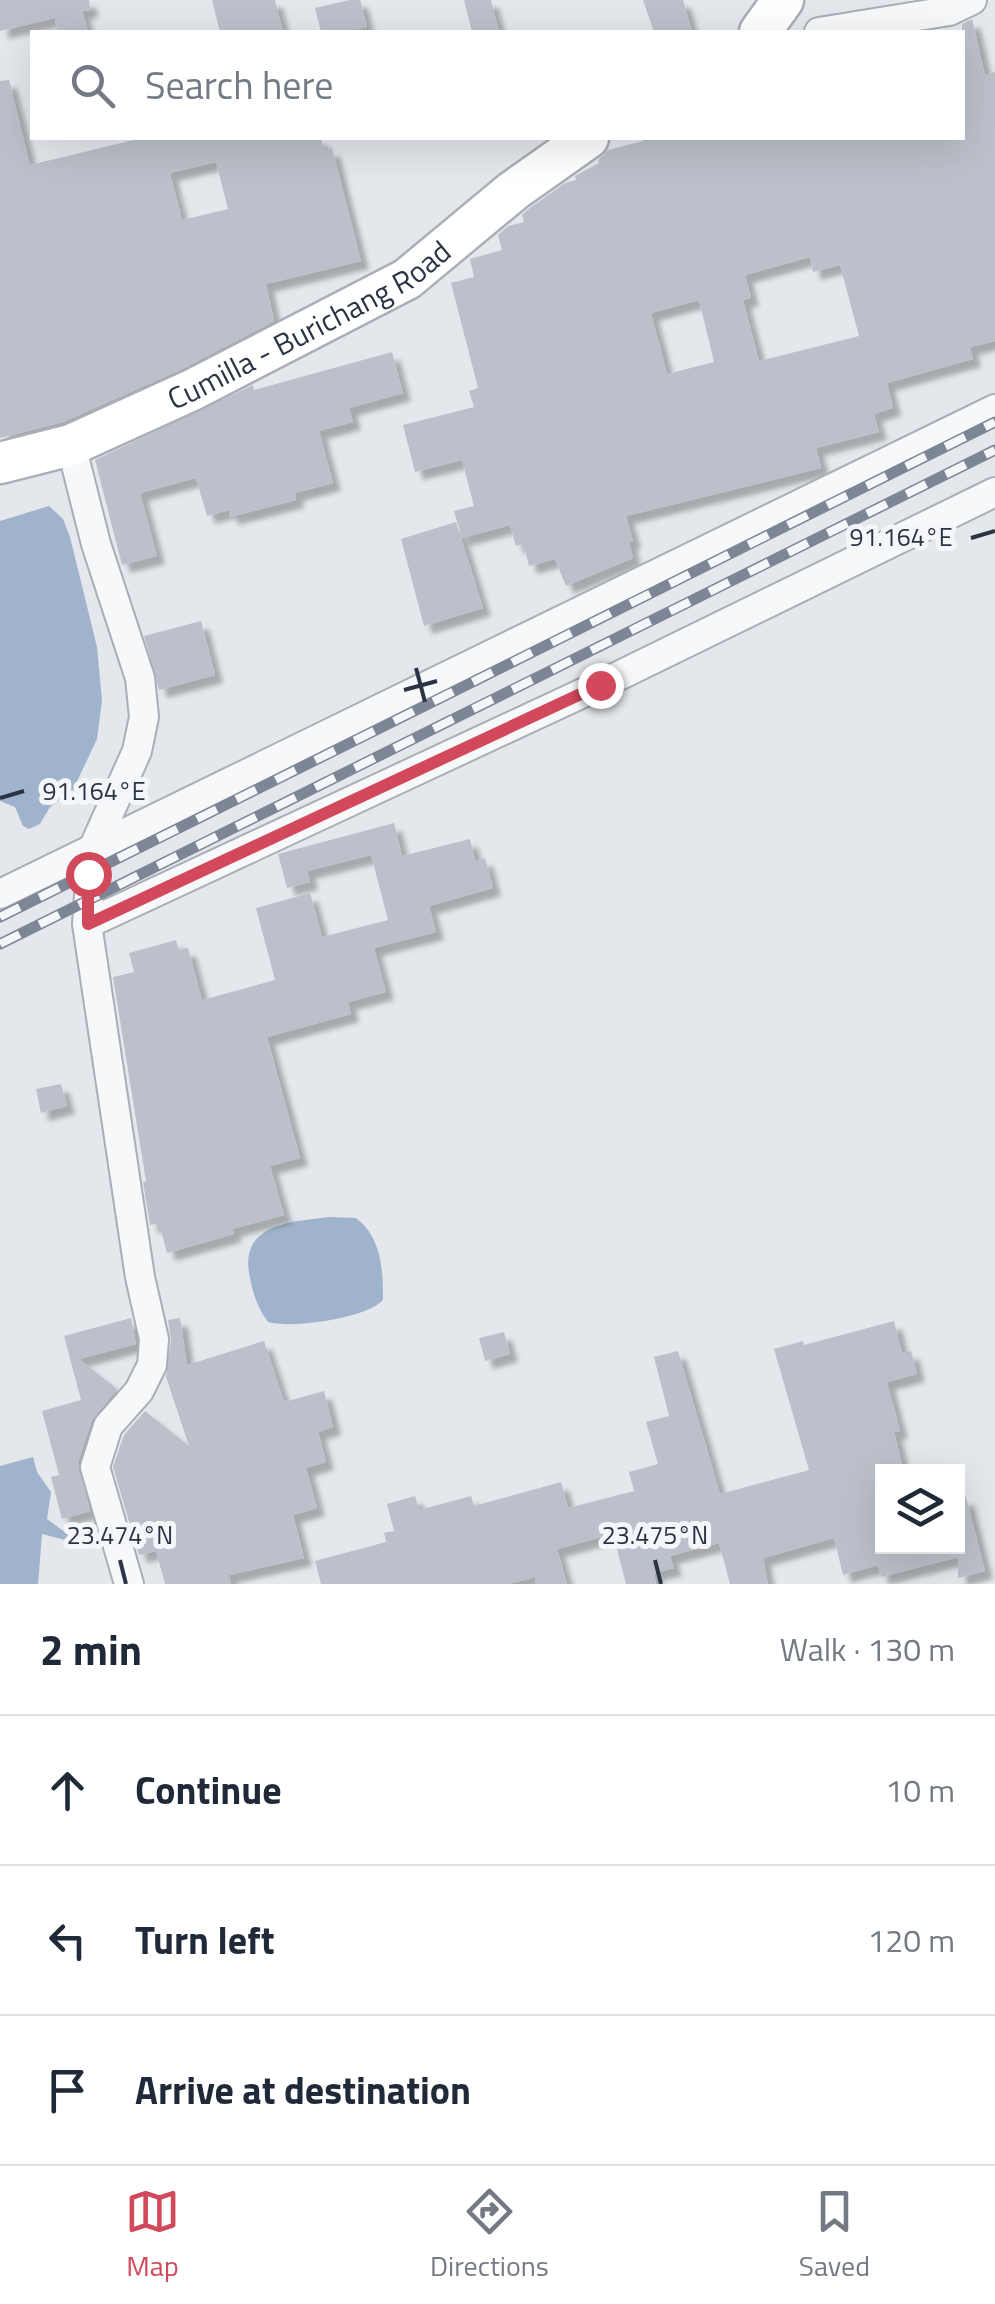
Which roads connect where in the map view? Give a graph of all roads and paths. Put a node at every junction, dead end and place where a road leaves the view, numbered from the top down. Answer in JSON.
{"nodes":[{"id":1,"x":783,"y":0,"type":"edge"},
{"id":2,"x":972,"y":0,"type":"edge"},
{"id":3,"x":761,"y":30,"type":"edge"},
{"id":4,"x":831,"y":30,"type":"edge"},
{"id":5,"x":585,"y":140,"type":"edge"},
{"id":6,"x":995,"y":409,"type":"edge"},
{"id":7,"x":71,"y":445,"type":"junction"},
{"id":8,"x":0,"y":464,"type":"edge"},
{"id":9,"x":995,"y":492,"type":"edge"},
{"id":10,"x":92,"y":851,"type":"junction"},
{"id":11,"x":0,"y":894,"type":"edge"},
{"id":12,"x":88,"y":924,"type":"junction"},
{"id":13,"x":129,"y":1584,"type":"edge"}],
"edges":[{"from":1,"to":3,"type":"main road"},
{"from":2,"to":4,"type":"street"},
{"from":5,"to":7,"type":"main road","name":"Cumilla - Burichang Road"},
{"from":6,"to":10,"type":"street"},
{"from":7,"to":8,"type":"main road","name":"Cumilla - Burichang Road"},
{"from":7,"to":10,"type":"street"},
{"from":9,"to":12,"type":"street"},
{"from":10,"to":11,"type":"street"},
{"from":10,"to":12,"type":"street"},
{"from":12,"to":13,"type":"street"}]}
